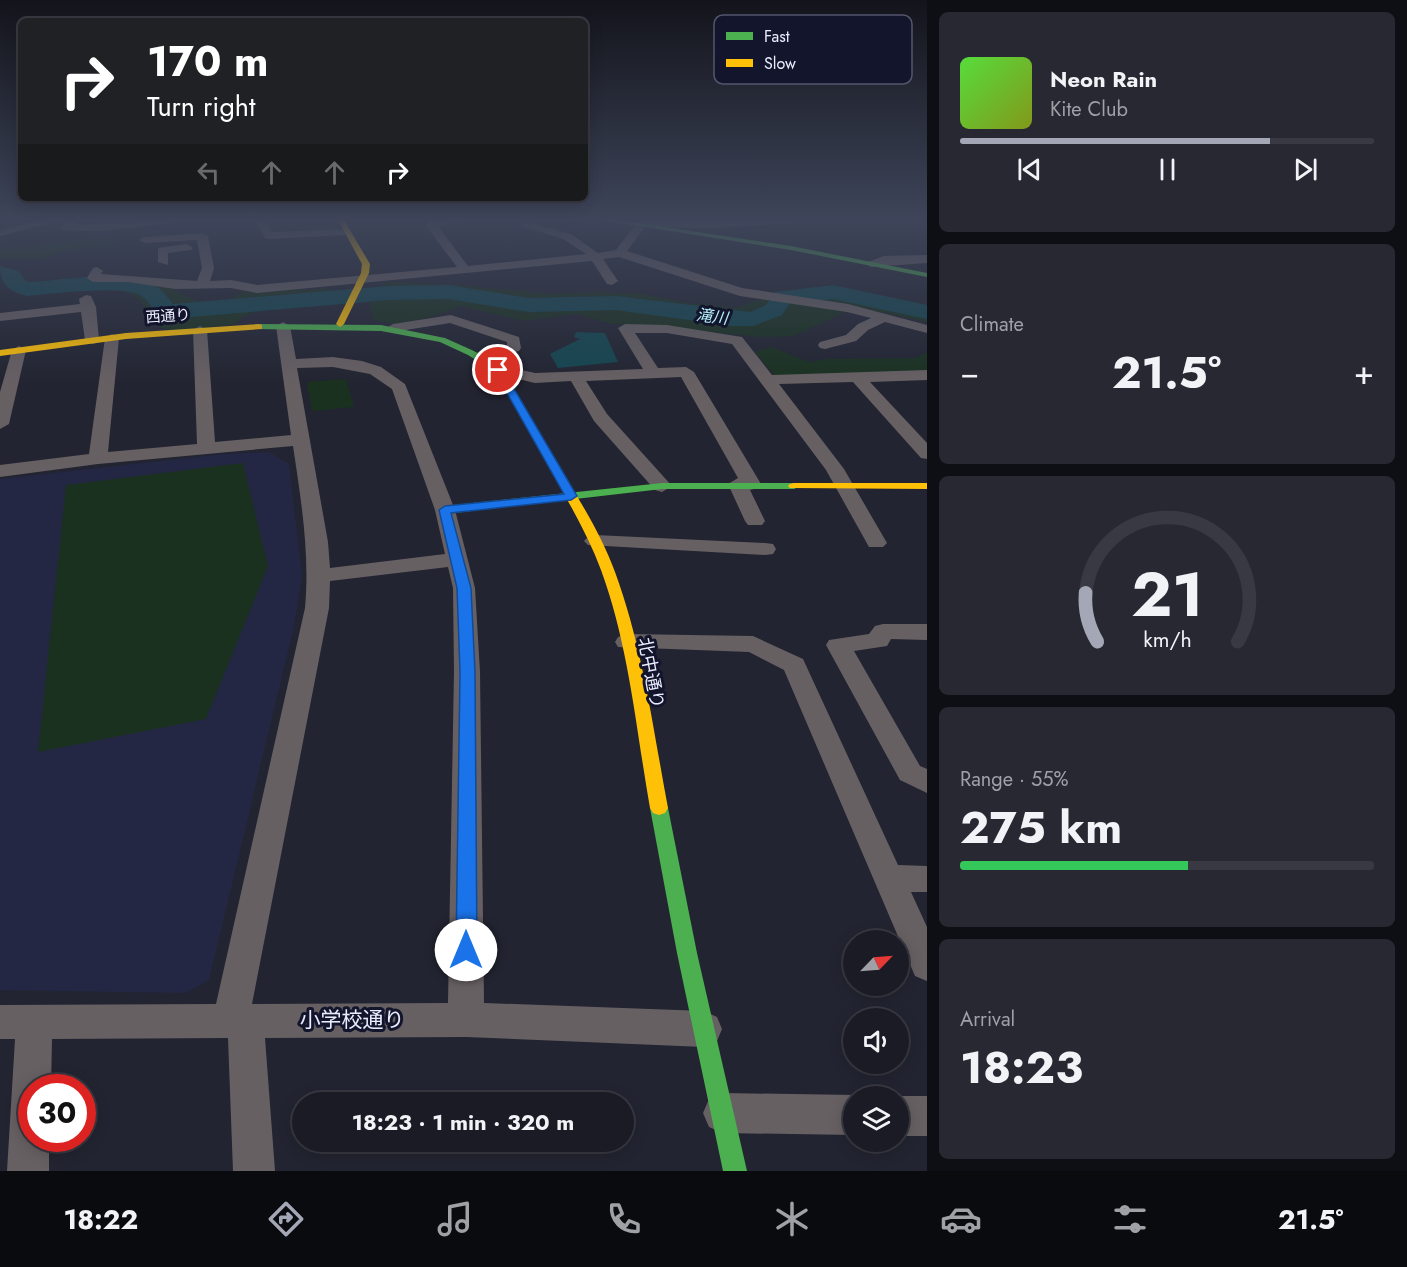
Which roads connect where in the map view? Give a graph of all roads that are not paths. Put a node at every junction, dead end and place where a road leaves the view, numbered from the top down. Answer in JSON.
{"nodes":[{"id":1,"x":95,"y":275,"type":"edge"},
{"id":2,"x":206,"y":275,"type":"edge"},
{"id":3,"x":363,"y":275,"type":"edge"},
{"id":4,"x":425,"y":275,"type":"edge"},
{"id":5,"x":608,"y":275,"type":"edge"},
{"id":6,"x":686,"y":275,"type":"edge"},
{"id":7,"x":612,"y":281,"type":"dead end"},
{"id":8,"x":361,"y":282,"type":"junction"},
{"id":9,"x":202,"y":284,"type":"junction"},
{"id":10,"x":885,"y":317,"type":"junction"},
{"id":11,"x":0,"y":318,"type":"edge"},
{"id":12,"x":340,"y":324,"type":"junction"},
{"id":13,"x":283,"y":326,"type":"junction"},
{"id":14,"x":393,"y":328,"type":"junction"},
{"id":15,"x":927,"y":329,"type":"edge"},
{"id":16,"x":200,"y":330,"type":"junction"},
{"id":17,"x":112,"y":338,"type":"junction"},
{"id":18,"x":92,"y":340,"type":"junction"},
{"id":19,"x":825,"y":345,"type":"dead end"},
{"id":20,"x":19,"y":350,"type":"junction"},
{"id":21,"x":0,"y":353,"type":"edge"},
{"id":22,"x":480,"y":356,"type":"junction"},
{"id":23,"x":289,"y":364,"type":"junction"},
{"id":24,"x":498,"y":370,"type":"junction"},
{"id":25,"x":653,"y":373,"type":"junction"},
{"id":26,"x":927,"y":375,"type":"edge"},
{"id":27,"x":576,"y":377,"type":"junction"},
{"id":28,"x":857,"y":377,"type":"junction"},
{"id":29,"x":768,"y":380,"type":"junction"},
{"id":30,"x":0,"y":424,"type":"edge"},
{"id":31,"x":301,"y":440,"type":"junction"},
{"id":32,"x":206,"y":448,"type":"junction"},
{"id":33,"x":927,"y":454,"type":"edge"},
{"id":34,"x":98,"y":458,"type":"junction"},
{"id":35,"x":0,"y":471,"type":"edge"},
{"id":36,"x":745,"y":484,"type":"junction"},
{"id":37,"x":662,"y":486,"type":"junction"},
{"id":38,"x":846,"y":487,"type":"junction"},
{"id":39,"x":926,"y":488,"type":"edge"},
{"id":40,"x":571,"y":496,"type":"junction"},
{"id":41,"x":445,"y":510,"type":"junction"},
{"id":42,"x":755,"y":520,"type":"dead end"},
{"id":43,"x":595,"y":541,"type":"junction"},
{"id":44,"x":876,"y":543,"type":"dead end"},
{"id":45,"x":765,"y":549,"type":"dead end"},
{"id":46,"x":457,"y":559,"type":"junction"},
{"id":47,"x":319,"y":576,"type":"junction"},
{"id":48,"x":927,"y":632,"type":"edge"},
{"id":49,"x":627,"y":642,"type":"junction"},
{"id":50,"x":927,"y":782,"type":"edge"},
{"id":51,"x":887,"y":878,"type":"junction"},
{"id":52,"x":927,"y":879,"type":"edge"},
{"id":53,"x":927,"y":965,"type":"edge"},
{"id":54,"x":466,"y":1020,"type":"junction"},
{"id":55,"x":238,"y":1021,"type":"junction"},
{"id":56,"x":17,"y":1023,"type":"edge"},
{"id":57,"x":704,"y":1029,"type":"junction"},
{"id":58,"x":723,"y":1113,"type":"junction"},
{"id":59,"x":843,"y":1115,"type":"edge"},
{"id":60,"x":909,"y":1116,"type":"edge"},
{"id":61,"x":927,"y":1116,"type":"edge"},
{"id":62,"x":28,"y":1171,"type":"edge"},
{"id":63,"x":254,"y":1171,"type":"edge"},
{"id":64,"x":735,"y":1171,"type":"edge"}],
"edges":[{"from":1,"to":9,"type":"street"},
{"from":2,"to":9,"type":"street"},
{"from":3,"to":8,"type":"street"},
{"from":4,"to":8,"type":"street"},
{"from":5,"to":7,"type":"street"},
{"from":6,"to":10,"type":"street"},
{"from":8,"to":9,"type":"street"},
{"from":8,"to":12,"type":"street"},
{"from":10,"to":15,"type":"street"},
{"from":10,"to":19,"type":"street"},
{"from":11,"to":18,"type":"street"},
{"from":12,"to":13,"type":"street","name":"西通り"},
{"from":12,"to":14,"type":"street","name":"北中通り"},
{"from":13,"to":16,"type":"street","name":"西通り"},
{"from":13,"to":23,"type":"street"},
{"from":14,"to":22,"type":"street","name":"北中通り"},
{"from":14,"to":22,"type":"street"},
{"from":16,"to":17,"type":"street","name":"西通り"},
{"from":16,"to":32,"type":"street"},
{"from":17,"to":18,"type":"street","name":"西通り"},
{"from":17,"to":34,"type":"street"},
{"from":18,"to":20,"type":"street","name":"西通り"},
{"from":20,"to":21,"type":"street","name":"西通り"},
{"from":20,"to":30,"type":"street"},
{"from":22,"to":24,"type":"street","name":"北中通り"},
{"from":23,"to":31,"type":"street"},
{"from":23,"to":41,"type":"street"},
{"from":24,"to":27,"type":"street"},
{"from":24,"to":40,"type":"street","name":"北中通り"},
{"from":25,"to":27,"type":"street"},
{"from":25,"to":29,"type":"street"},
{"from":25,"to":36,"type":"street"},
{"from":26,"to":28,"type":"street"},
{"from":27,"to":37,"type":"street"},
{"from":28,"to":29,"type":"street"},
{"from":28,"to":33,"type":"street"},
{"from":29,"to":38,"type":"street"},
{"from":31,"to":32,"type":"street"},
{"from":31,"to":47,"type":"street"},
{"from":32,"to":34,"type":"street"},
{"from":34,"to":35,"type":"street"},
{"from":36,"to":37,"type":"street"},
{"from":36,"to":38,"type":"street"},
{"from":36,"to":42,"type":"street"},
{"from":37,"to":40,"type":"street"},
{"from":38,"to":39,"type":"street"},
{"from":38,"to":44,"type":"street"},
{"from":40,"to":41,"type":"street"},
{"from":40,"to":43,"type":"street","name":"北中通り"},
{"from":41,"to":46,"type":"street"},
{"from":43,"to":45,"type":"street"},
{"from":43,"to":49,"type":"street","name":"北中通り"},
{"from":46,"to":47,"type":"street"},
{"from":46,"to":54,"type":"street"},
{"from":47,"to":55,"type":"street"},
{"from":48,"to":50,"type":"street"},
{"from":49,"to":51,"type":"street"},
{"from":49,"to":57,"type":"street","name":"北中通り"},
{"from":51,"to":52,"type":"street"},
{"from":51,"to":53,"type":"street"},
{"from":54,"to":55,"type":"street","name":"小学校通り"},
{"from":54,"to":57,"type":"street","name":"小学校通り"},
{"from":55,"to":56,"type":"street","name":"小学校通り"},
{"from":55,"to":63,"type":"street"},
{"from":56,"to":62,"type":"street"},
{"from":57,"to":58,"type":"street","name":"北中通り"},
{"from":58,"to":59,"type":"street"},
{"from":58,"to":64,"type":"street","name":"北中通り"},
{"from":60,"to":61,"type":"street"}]}
